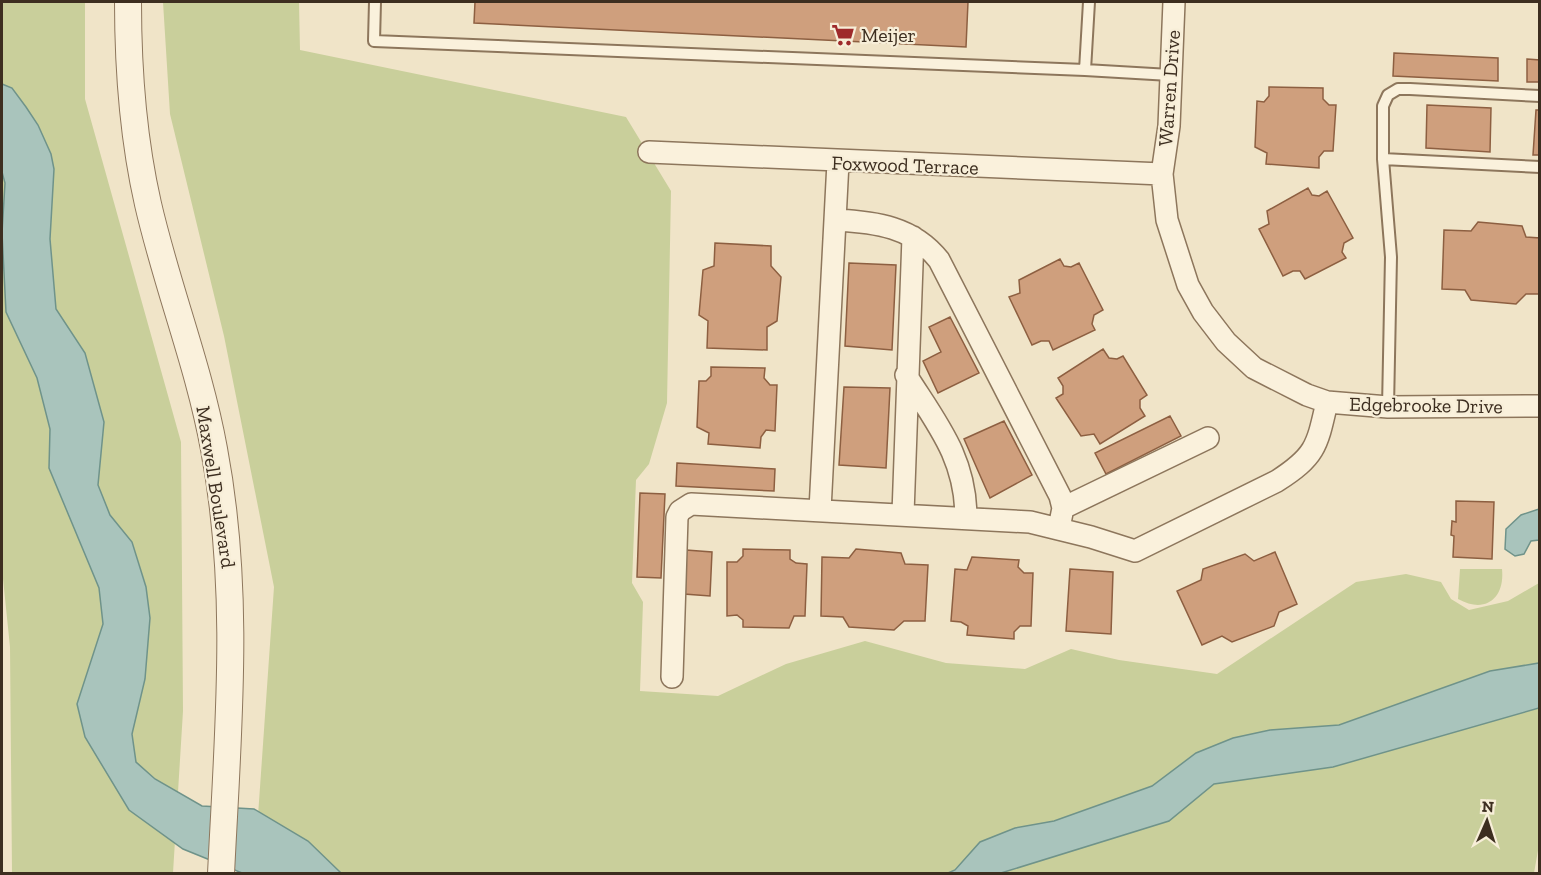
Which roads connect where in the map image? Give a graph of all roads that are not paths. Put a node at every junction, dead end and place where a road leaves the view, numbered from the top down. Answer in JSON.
{"nodes":[{"id":1,"x":128,"y":2,"type":"edge"},
{"id":2,"x":375,"y":2,"type":"edge"},
{"id":3,"x":1089,"y":2,"type":"edge"},
{"id":4,"x":1174,"y":2,"type":"edge"},
{"id":5,"x":1085,"y":70,"type":"junction"},
{"id":6,"x":1170,"y":75,"type":"junction"},
{"id":7,"x":1539,"y":96,"type":"edge"},
{"id":8,"x":649,"y":152,"type":"dead end"},
{"id":9,"x":1383,"y":159,"type":"junction"},
{"id":10,"x":838,"y":162,"type":"junction"},
{"id":11,"x":1539,"y":167,"type":"edge"},
{"id":12,"x":1162,"y":174,"type":"junction"},
{"id":13,"x":836,"y":220,"type":"junction"},
{"id":14,"x":913,"y":237,"type":"junction"},
{"id":15,"x":906,"y":375,"type":"junction"},
{"id":16,"x":1327,"y":402,"type":"junction"},
{"id":17,"x":1539,"y":406,"type":"edge"},
{"id":18,"x":1388,"y":407,"type":"junction"},
{"id":19,"x":1208,"y":438,"type":"dead end"},
{"id":20,"x":820,"y":510,"type":"junction"},
{"id":21,"x":903,"y":514,"type":"junction"},
{"id":22,"x":966,"y":518,"type":"junction"},
{"id":23,"x":1061,"y":518,"type":"junction"},
{"id":24,"x":672,"y":677,"type":"dead end"},
{"id":25,"x":221,"y":872,"type":"edge"}],
"edges":[{"from":1,"to":25,"type":"street","name":"Maxwell Boulevard"},
{"from":2,"to":5,"type":"lane"},
{"from":3,"to":5,"type":"lane"},
{"from":4,"to":6,"type":"street","name":"Warren Drive"},
{"from":5,"to":6,"type":"lane"},
{"from":6,"to":12,"type":"street","name":"Warren Drive"},
{"from":7,"to":9,"type":"lane"},
{"from":8,"to":10,"type":"street","name":"Foxwood Terrace"},
{"from":9,"to":11,"type":"lane"},
{"from":9,"to":18,"type":"lane"},
{"from":10,"to":12,"type":"street","name":"Foxwood Terrace"},
{"from":10,"to":13,"type":"street"},
{"from":12,"to":16,"type":"street","name":"Edgebrooke Drive"},
{"from":13,"to":14,"type":"street"},
{"from":13,"to":20,"type":"street"},
{"from":14,"to":15,"type":"street"},
{"from":14,"to":23,"type":"street"},
{"from":15,"to":21,"type":"street"},
{"from":15,"to":22,"type":"street"},
{"from":16,"to":18,"type":"street","name":"Edgebrooke Drive"},
{"from":16,"to":23,"type":"street"},
{"from":17,"to":18,"type":"street","name":"Edgebrooke Drive"},
{"from":19,"to":23,"type":"street"},
{"from":20,"to":21,"type":"street"},
{"from":20,"to":24,"type":"street"},
{"from":21,"to":22,"type":"street"},
{"from":22,"to":23,"type":"street"}]}
